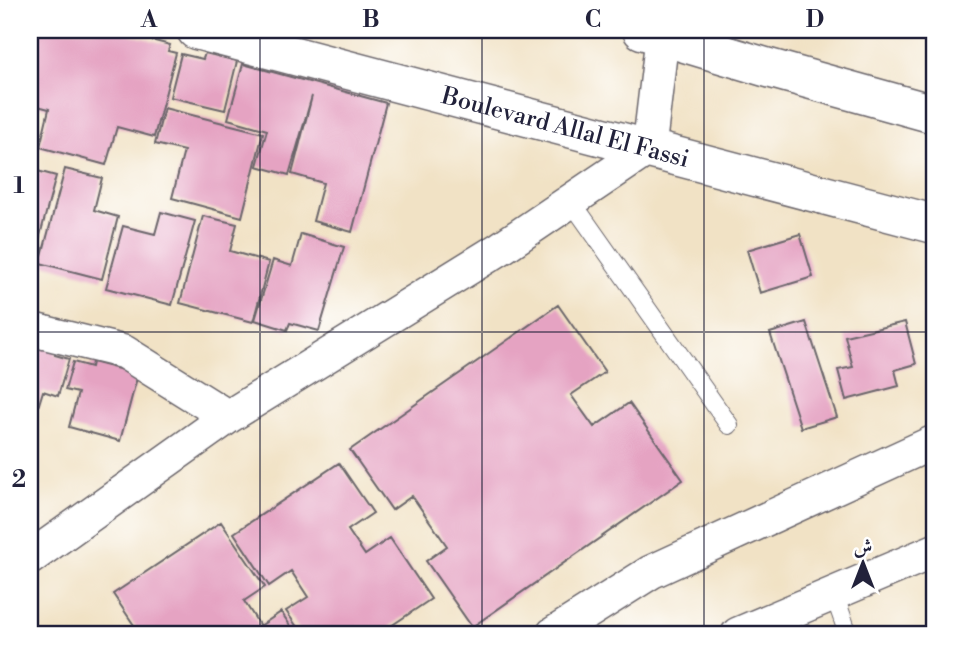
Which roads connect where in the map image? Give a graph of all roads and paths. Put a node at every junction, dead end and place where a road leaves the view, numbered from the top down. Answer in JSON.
{"nodes":[{"id":1,"x":195,"y":30,"type":"edge"},
{"id":2,"x":657,"y":32,"type":"edge"},
{"id":3,"x":934,"y":114,"type":"edge"},
{"id":4,"x":649,"y":148,"type":"junction"},
{"id":5,"x":571,"y":201,"type":"junction"},
{"id":6,"x":934,"y":224,"type":"edge"},
{"id":7,"x":30,"y":328,"type":"edge"},
{"id":8,"x":228,"y":418,"type":"junction"},
{"id":9,"x":729,"y":425,"type":"dead end"},
{"id":10,"x":934,"y":442,"type":"edge"},
{"id":11,"x":934,"y":551,"type":"edge"},
{"id":12,"x":30,"y":558,"type":"edge"},
{"id":13,"x":834,"y":594,"type":"junction"},
{"id":14,"x":553,"y":634,"type":"edge"},
{"id":15,"x":738,"y":634,"type":"edge"},
{"id":16,"x":849,"y":634,"type":"edge"}],
"edges":[{"from":1,"to":4,"type":"main road","name":"Boulevard Allal El Fassi"},
{"from":2,"to":3,"type":"main road"},
{"from":2,"to":4,"type":"street"},
{"from":4,"to":5,"type":"street"},
{"from":4,"to":6,"type":"main road","name":"Boulevard Allal El Fassi"},
{"from":5,"to":8,"type":"street"},
{"from":5,"to":9,"type":"lane"},
{"from":7,"to":8,"type":"street"},
{"from":8,"to":12,"type":"street"},
{"from":10,"to":14,"type":"street"},
{"from":11,"to":13,"type":"street"},
{"from":13,"to":15,"type":"street"},
{"from":13,"to":16,"type":"lane"}]}
